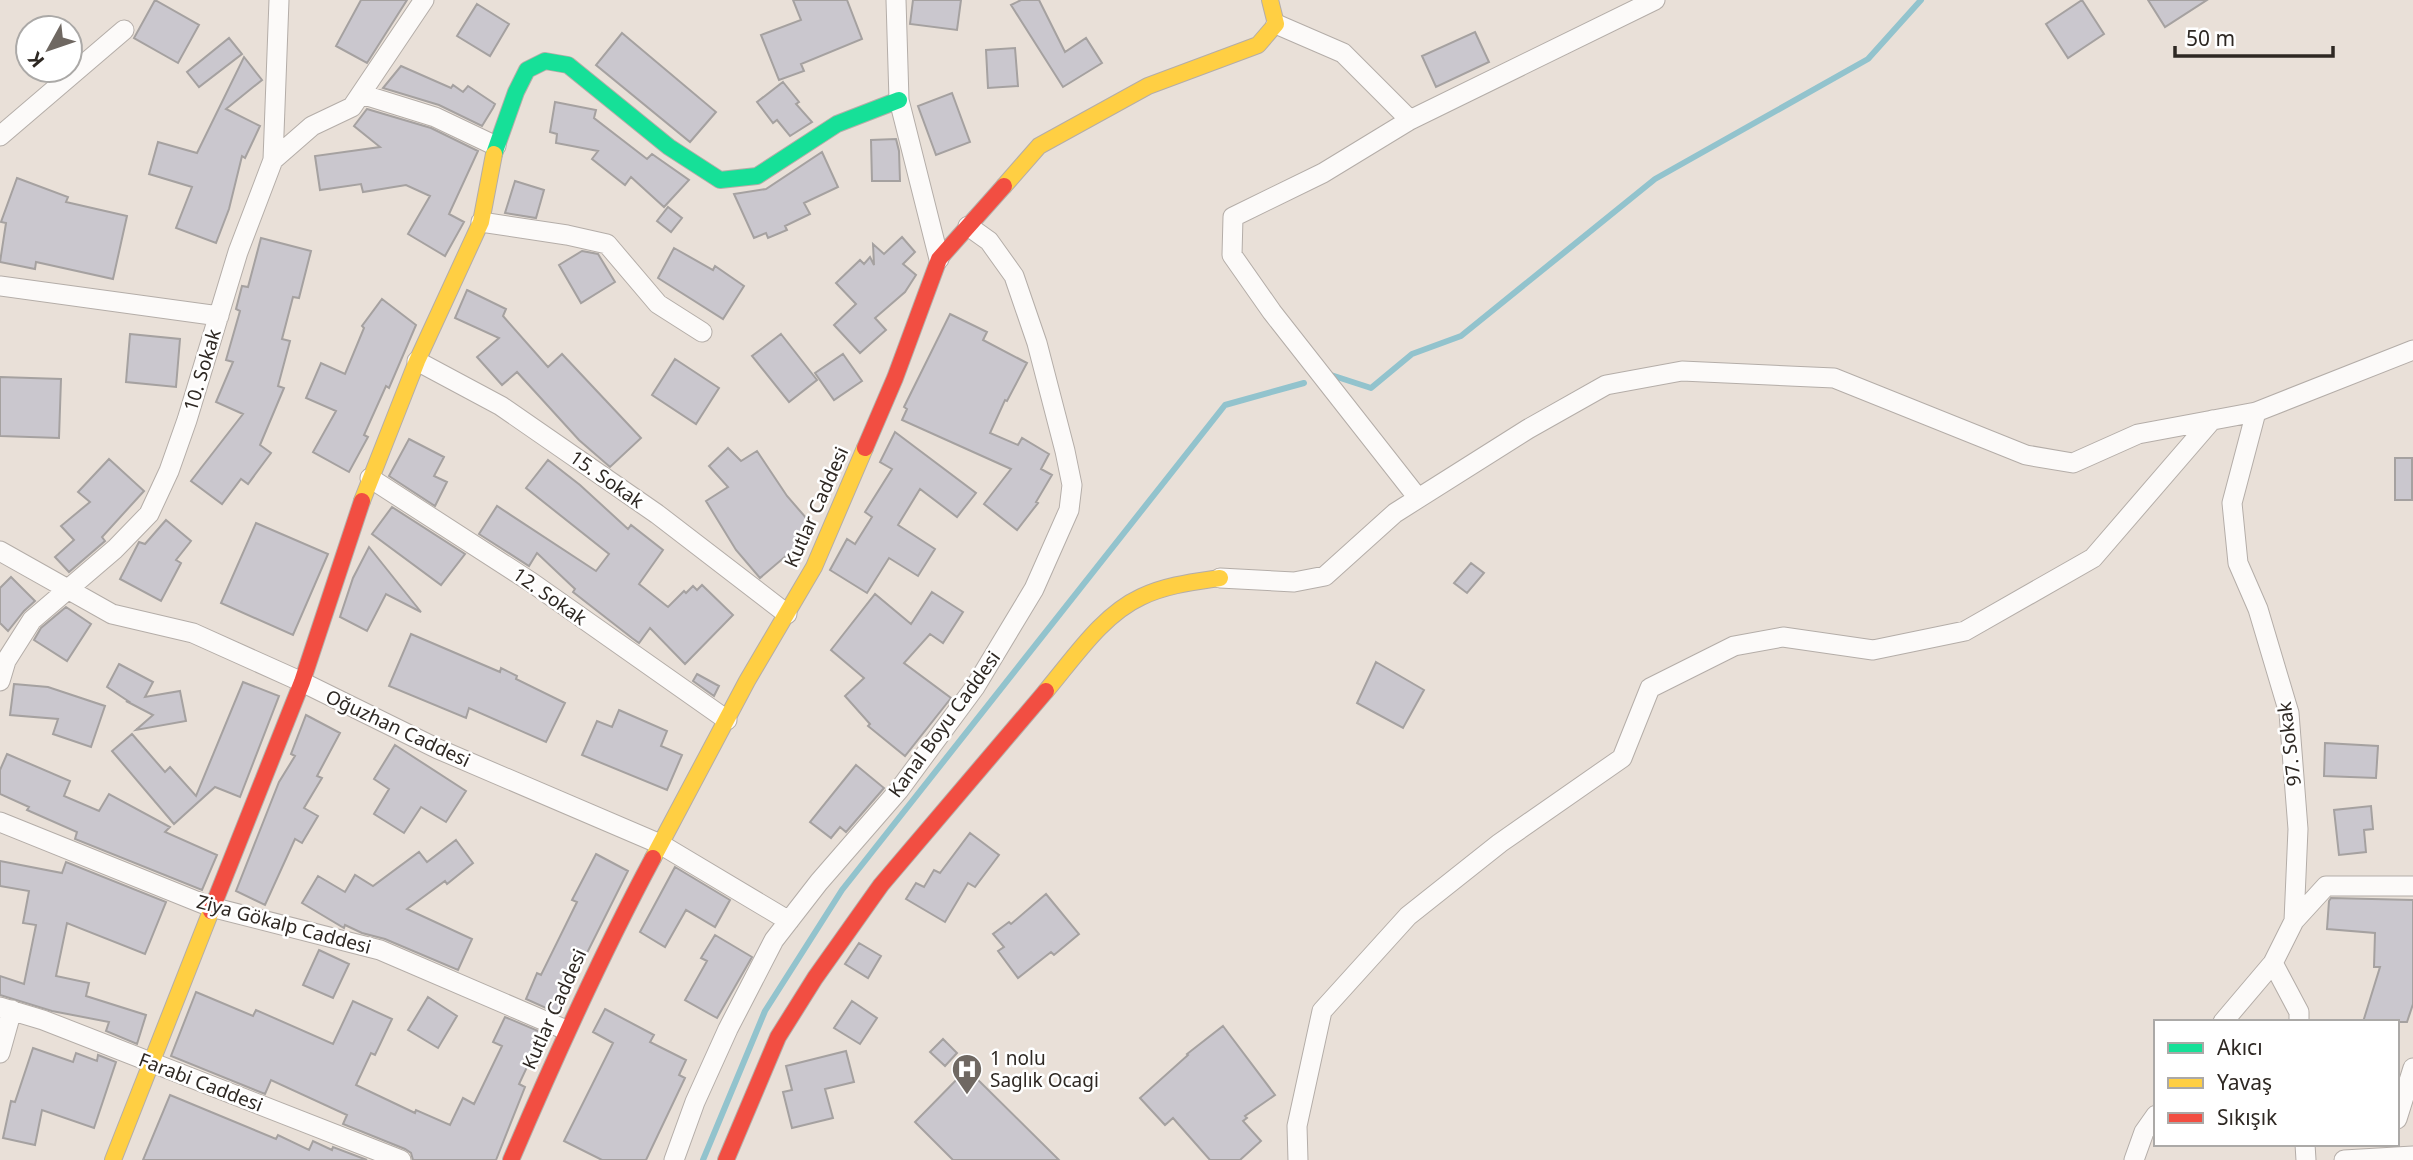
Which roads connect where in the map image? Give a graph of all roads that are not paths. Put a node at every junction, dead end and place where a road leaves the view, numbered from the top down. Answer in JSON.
{"nodes":[{"id":1,"x":279,"y":0,"type":"edge"},
{"id":2,"x":424,"y":0,"type":"edge"},
{"id":3,"x":896,"y":0,"type":"edge"},
{"id":4,"x":1270,"y":0,"type":"edge"},
{"id":5,"x":1654,"y":0,"type":"edge"},
{"id":6,"x":1276,"y":24,"type":"junction"},
{"id":7,"x":124,"y":30,"type":"dead end"},
{"id":8,"x":361,"y":94,"type":"junction"},
{"id":9,"x":899,"y":100,"type":"junction"},
{"id":10,"x":1410,"y":120,"type":"junction"},
{"id":11,"x":0,"y":136,"type":"edge"},
{"id":12,"x":496,"y":146,"type":"junction"},
{"id":13,"x":273,"y":160,"type":"junction"},
{"id":14,"x":929,"y":218,"type":"junction"},
{"id":15,"x":481,"y":222,"type":"junction"},
{"id":16,"x":968,"y":226,"type":"junction"},
{"id":17,"x":954,"y":241,"type":"junction"},
{"id":18,"x":939,"y":259,"type":"junction"},
{"id":19,"x":0,"y":286,"type":"edge"},
{"id":20,"x":219,"y":316,"type":"junction"},
{"id":21,"x":702,"y":332,"type":"dead end"},
{"id":22,"x":2413,"y":350,"type":"edge"},
{"id":23,"x":417,"y":361,"type":"junction"},
{"id":24,"x":2256,"y":412,"type":"junction"},
{"id":25,"x":2212,"y":420,"type":"junction"},
{"id":26,"x":370,"y":478,"type":"junction"},
{"id":27,"x":1418,"y":499,"type":"junction"},
{"id":28,"x":0,"y":551,"type":"edge"},
{"id":29,"x":1220,"y":578,"type":"joint"},
{"id":30,"x":66,"y":589,"type":"junction"},
{"id":31,"x":786,"y":614,"type":"junction"},
{"id":32,"x":0,"y":681,"type":"edge"},
{"id":33,"x":302,"y":682,"type":"junction"},
{"id":34,"x":727,"y":720,"type":"junction"},
{"id":35,"x":0,"y":822,"type":"edge"},
{"id":36,"x":660,"y":844,"type":"junction"},
{"id":37,"x":2413,"y":886,"type":"edge"},
{"id":38,"x":211,"y":906,"type":"junction"},
{"id":39,"x":789,"y":921,"type":"junction"},
{"id":40,"x":2294,"y":921,"type":"junction"},
{"id":41,"x":2273,"y":963,"type":"junction"},
{"id":42,"x":6,"y":1008,"type":"edge"},
{"id":43,"x":2224,"y":1020,"type":"edge"},
{"id":44,"x":2299,"y":1020,"type":"edge"},
{"id":45,"x":566,"y":1030,"type":"junction"},
{"id":46,"x":0,"y":1053,"type":"edge"},
{"id":47,"x":150,"y":1063,"type":"junction"},
{"id":48,"x":2413,"y":1068,"type":"edge"},
{"id":49,"x":2399,"y":1113,"type":"edge"},
{"id":50,"x":2154,"y":1118,"type":"edge"},
{"id":51,"x":2386,"y":1154,"type":"edge"},
{"id":52,"x":2413,"y":1156,"type":"edge"},
{"id":53,"x":113,"y":1160,"type":"edge"},
{"id":54,"x":401,"y":1160,"type":"edge"},
{"id":55,"x":512,"y":1160,"type":"edge"},
{"id":56,"x":674,"y":1160,"type":"edge"},
{"id":57,"x":726,"y":1160,"type":"edge"},
{"id":58,"x":1298,"y":1160,"type":"edge"},
{"id":59,"x":2134,"y":1160,"type":"edge"},
{"id":60,"x":2344,"y":1160,"type":"edge"}],
"edges":[{"from":1,"to":13,"type":"street","name":"10. Sokak"},
{"from":2,"to":8,"type":"street"},
{"from":3,"to":9,"type":"street"},
{"from":4,"to":6,"type":"street"},
{"from":5,"to":10,"type":"street"},
{"from":6,"to":10,"type":"street"},
{"from":6,"to":16,"type":"street","name":"Kutlar Caddesi"},
{"from":7,"to":11,"type":"street"},
{"from":8,"to":12,"type":"street"},
{"from":8,"to":13,"type":"street"},
{"from":9,"to":12,"type":"street"},
{"from":9,"to":14,"type":"street"},
{"from":10,"to":27,"type":"street"},
{"from":12,"to":15,"type":"street"},
{"from":13,"to":20,"type":"street","name":"10. Sokak"},
{"from":14,"to":17,"type":"street"},
{"from":14,"to":18,"type":"street"},
{"from":15,"to":21,"type":"street"},
{"from":15,"to":23,"type":"street"},
{"from":16,"to":17,"type":"street","name":"Kutlar Caddesi"},
{"from":16,"to":39,"type":"street","name":"Kanal Boyu Caddesi"},
{"from":17,"to":18,"type":"street","name":"Kutlar Caddesi"},
{"from":18,"to":31,"type":"street","name":"Kutlar Caddesi"},
{"from":19,"to":20,"type":"street"},
{"from":20,"to":30,"type":"street","name":"10. Sokak"},
{"from":22,"to":24,"type":"street"},
{"from":23,"to":26,"type":"street"},
{"from":23,"to":31,"type":"street","name":"15. Sokak"},
{"from":24,"to":25,"type":"street"},
{"from":24,"to":40,"type":"street","name":"97. Sokak"},
{"from":25,"to":27,"type":"street"},
{"from":25,"to":58,"type":"street"},
{"from":26,"to":33,"type":"street"},
{"from":26,"to":34,"type":"street","name":"12. Sokak"},
{"from":27,"to":29,"type":"street"},
{"from":28,"to":30,"type":"street","name":"Oğuzhan Caddesi"},
{"from":29,"to":57,"type":"street"},
{"from":30,"to":32,"type":"street","name":"10. Sokak"},
{"from":30,"to":33,"type":"street","name":"Oğuzhan Caddesi"},
{"from":31,"to":34,"type":"street","name":"Kutlar Caddesi"},
{"from":33,"to":36,"type":"street","name":"Oğuzhan Caddesi"},
{"from":33,"to":38,"type":"street"},
{"from":34,"to":36,"type":"street","name":"Kutlar Caddesi"},
{"from":35,"to":38,"type":"street","name":"Ziya Gökalp Caddesi"},
{"from":36,"to":39,"type":"street","name":"Oğuzhan Caddesi"},
{"from":36,"to":45,"type":"street","name":"Kutlar Caddesi"},
{"from":37,"to":40,"type":"street"},
{"from":38,"to":45,"type":"street","name":"Ziya Gökalp Caddesi"},
{"from":38,"to":47,"type":"street"},
{"from":39,"to":56,"type":"street","name":"Kanal Boyu Caddesi"},
{"from":40,"to":41,"type":"street","name":"97. Sokak"},
{"from":41,"to":43,"type":"street","name":"97. Sokak"},
{"from":41,"to":44,"type":"street"},
{"from":42,"to":46,"type":"street"},
{"from":42,"to":47,"type":"street","name":"Farabi Caddesi"},
{"from":45,"to":55,"type":"street","name":"Kutlar Caddesi"},
{"from":47,"to":53,"type":"street"},
{"from":47,"to":54,"type":"street","name":"Farabi Caddesi"},
{"from":48,"to":49,"type":"street"},
{"from":50,"to":59,"type":"street"},
{"from":51,"to":52,"type":"street"},
{"from":51,"to":60,"type":"street"}]}
